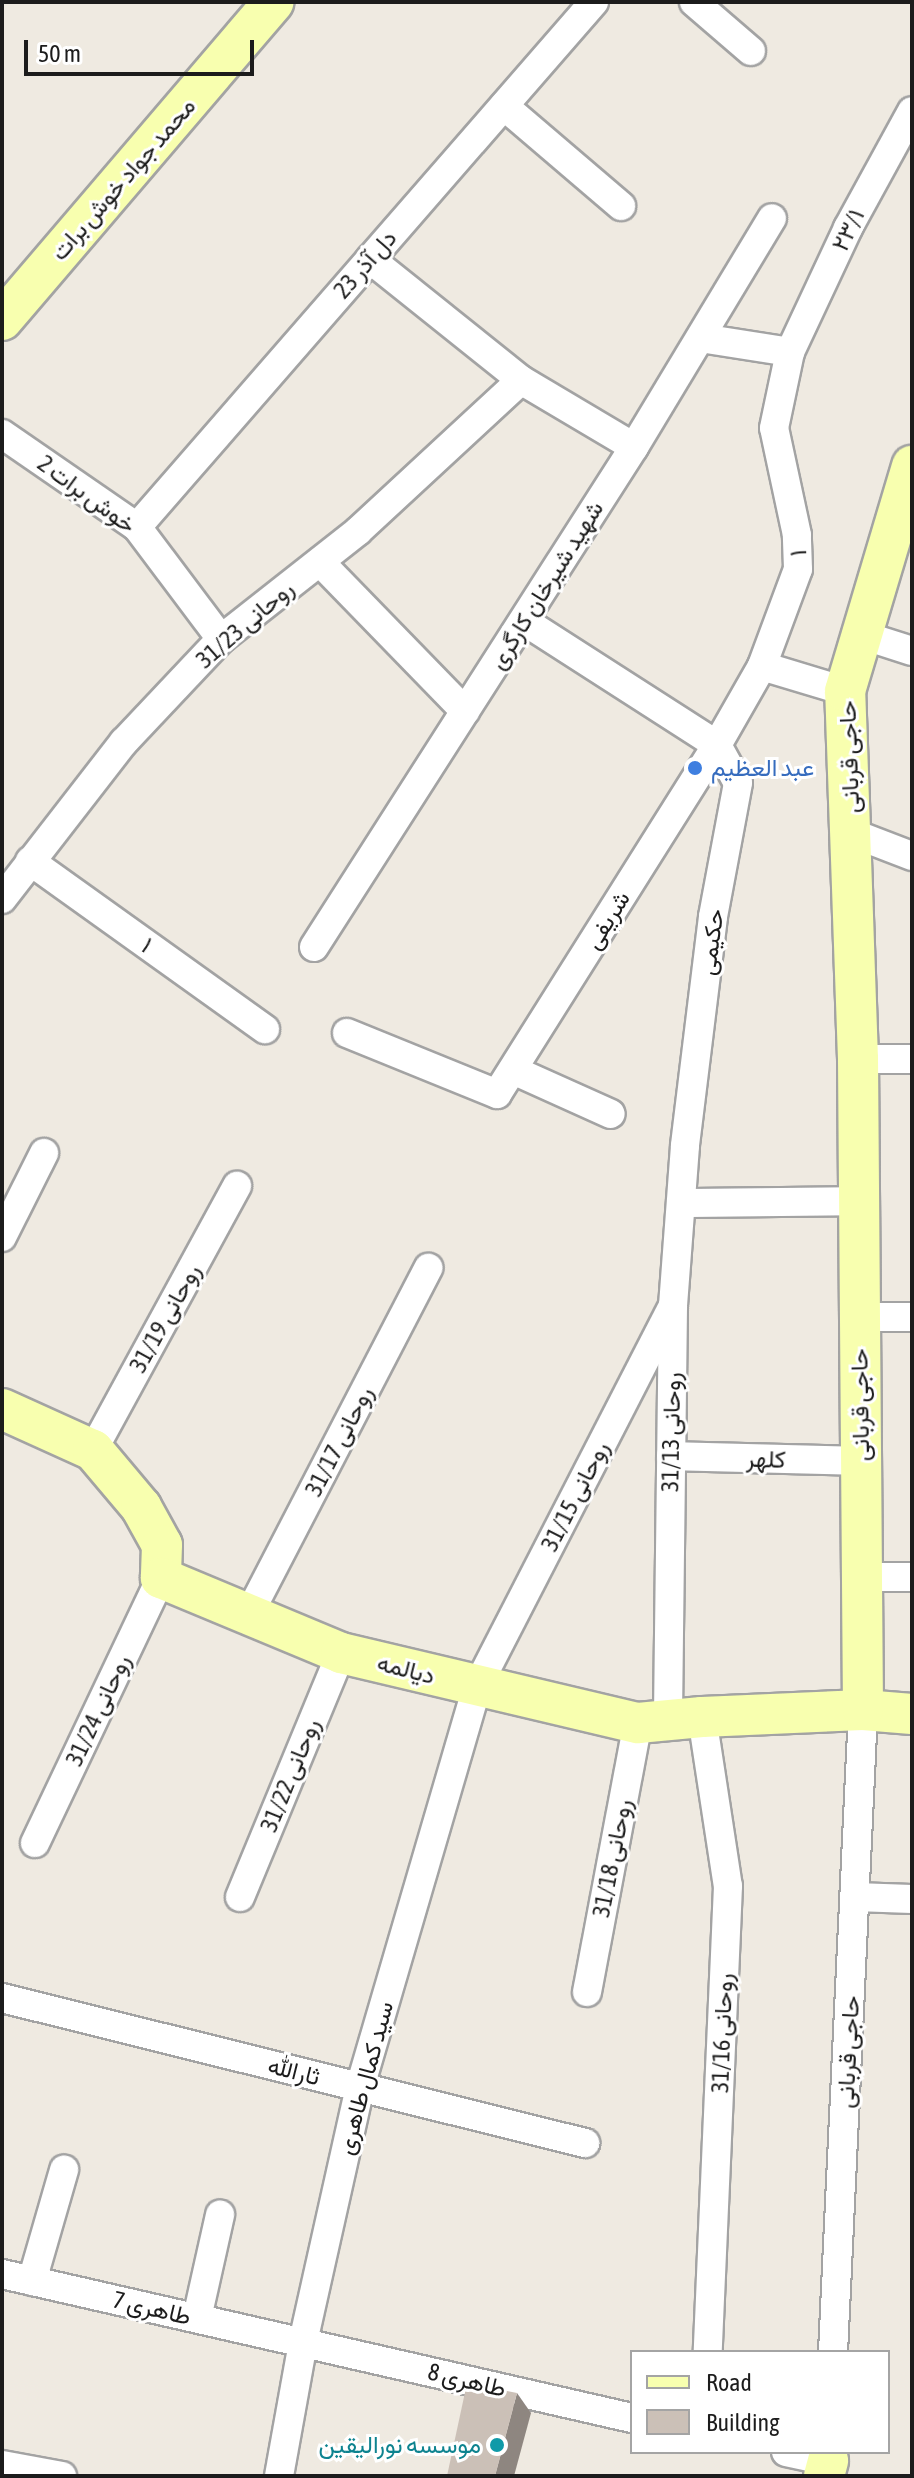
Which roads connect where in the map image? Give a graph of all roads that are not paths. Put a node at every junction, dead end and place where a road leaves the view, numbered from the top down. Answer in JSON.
{"nodes":[{"id":1,"x":274,"y":2,"type":"edge"},
{"id":2,"x":594,"y":2,"type":"edge"},
{"id":3,"x":694,"y":2,"type":"edge"},
{"id":4,"x":751,"y":51,"type":"dead end"},
{"id":5,"x":504,"y":106,"type":"junction"},
{"id":6,"x":912,"y":111,"type":"edge"},
{"id":7,"x":621,"y":206,"type":"dead end"},
{"id":8,"x":772,"y":218,"type":"dead end"},
{"id":9,"x":370,"y":259,"type":"junction"},
{"id":10,"x":2,"y":320,"type":"edge"},
{"id":11,"x":701,"y":338,"type":"junction"},
{"id":12,"x":790,"y":352,"type":"junction"},
{"id":13,"x":521,"y":380,"type":"junction"},
{"id":14,"x":2,"y":434,"type":"edge"},
{"id":15,"x":634,"y":447,"type":"junction"},
{"id":16,"x":912,"y":466,"type":"edge"},
{"id":17,"x":137,"y":527,"type":"junction"},
{"id":18,"x":320,"y":562,"type":"junction"},
{"id":19,"x":524,"y":621,"type":"junction"},
{"id":20,"x":862,"y":635,"type":"junction"},
{"id":21,"x":221,"y":639,"type":"junction"},
{"id":22,"x":912,"y":651,"type":"edge"},
{"id":23,"x":762,"y":666,"type":"junction"},
{"id":24,"x":845,"y":691,"type":"junction"},
{"id":25,"x":465,"y":711,"type":"junction"},
{"id":26,"x":717,"y":745,"type":"junction"},
{"id":27,"x":852,"y":833,"type":"junction"},
{"id":28,"x":912,"y":856,"type":"edge"},
{"id":29,"x":30,"y":861,"type":"junction"},
{"id":30,"x":2,"y":899,"type":"edge"},
{"id":31,"x":314,"y":947,"type":"dead end"},
{"id":32,"x":265,"y":1029,"type":"dead end"},
{"id":33,"x":347,"y":1033,"type":"dead end"},
{"id":34,"x":858,"y":1059,"type":"junction"},
{"id":35,"x":912,"y":1059,"type":"edge"},
{"id":36,"x":513,"y":1070,"type":"junction"},
{"id":37,"x":611,"y":1114,"type":"dead end"},
{"id":38,"x":685,"y":1146,"type":"joint"},
{"id":39,"x":44,"y":1153,"type":"dead end"},
{"id":40,"x":237,"y":1186,"type":"dead end"},
{"id":41,"x":858,"y":1201,"type":"junction"},
{"id":42,"x":681,"y":1203,"type":"junction"},
{"id":43,"x":2,"y":1237,"type":"edge"},
{"id":44,"x":428,"y":1268,"type":"dead end"},
{"id":45,"x":673,"y":1306,"type":"junction"},
{"id":46,"x":859,"y":1317,"type":"junction"},
{"id":47,"x":912,"y":1317,"type":"edge"},
{"id":48,"x":2,"y":1409,"type":"edge"},
{"id":49,"x":93,"y":1450,"type":"junction"},
{"id":50,"x":671,"y":1456,"type":"junction"},
{"id":51,"x":860,"y":1461,"type":"junction"},
{"id":52,"x":862,"y":1577,"type":"junction"},
{"id":53,"x":912,"y":1577,"type":"edge"},
{"id":54,"x":161,"y":1578,"type":"junction"},
{"id":55,"x":249,"y":1614,"type":"junction"},
{"id":56,"x":341,"y":1653,"type":"junction"},
{"id":57,"x":477,"y":1687,"type":"junction"},
{"id":58,"x":863,"y":1710,"type":"junction"},
{"id":59,"x":912,"y":1714,"type":"edge"},
{"id":60,"x":669,"y":1720,"type":"junction"},
{"id":61,"x":35,"y":1843,"type":"dead end"},
{"id":62,"x":240,"y":1897,"type":"dead end"},
{"id":63,"x":855,"y":1897,"type":"junction"},
{"id":64,"x":912,"y":1899,"type":"edge"},
{"id":65,"x":587,"y":1992,"type":"dead end"},
{"id":66,"x":2,"y":1998,"type":"edge"},
{"id":67,"x":360,"y":2087,"type":"junction"},
{"id":68,"x":585,"y":2143,"type":"dead end"},
{"id":69,"x":64,"y":2170,"type":"dead end"},
{"id":70,"x":220,"y":2215,"type":"dead end"},
{"id":71,"x":2,"y":2274,"type":"edge"},
{"id":72,"x":32,"y":2281,"type":"junction"},
{"id":73,"x":197,"y":2318,"type":"junction"},
{"id":74,"x":303,"y":2342,"type":"junction"},
{"id":75,"x":708,"y":2350,"type":"edge"},
{"id":76,"x":833,"y":2350,"type":"edge"},
{"id":77,"x":630,"y":2418,"type":"edge"},
{"id":78,"x":793,"y":2454,"type":"edge"},
{"id":79,"x":827,"y":2463,"type":"edge"},
{"id":80,"x":2,"y":2465,"type":"edge"},
{"id":81,"x":62,"y":2476,"type":"edge"},
{"id":82,"x":279,"y":2476,"type":"edge"}],
"edges":[{"from":1,"to":10,"type":"main road","name":"محمد جواد خوش برات"},
{"from":2,"to":5,"type":"street","name":"دل آذر 23"},
{"from":3,"to":4,"type":"street"},
{"from":5,"to":7,"type":"street"},
{"from":5,"to":9,"type":"street","name":"دل آذر 23"},
{"from":6,"to":12,"type":"street","name":"۲۳/۱"},
{"from":8,"to":11,"type":"street","name":"شهید شیرخان کارگری"},
{"from":9,"to":13,"type":"street"},
{"from":9,"to":17,"type":"street","name":"دل آذر 23"},
{"from":11,"to":12,"type":"street"},
{"from":11,"to":15,"type":"street","name":"شهید شیرخان کارگری"},
{"from":12,"to":23,"type":"street","name":"۱"},
{"from":13,"to":15,"type":"street"},
{"from":13,"to":18,"type":"street","name":"روحانی 31/23"},
{"from":14,"to":17,"type":"street","name":"خوش برات 2"},
{"from":15,"to":19,"type":"street","name":"شهید شیرخان کارگری"},
{"from":16,"to":20,"type":"main road","name":"حاجی قربانی"},
{"from":17,"to":21,"type":"street","name":"خوش برات 2"},
{"from":18,"to":21,"type":"street","name":"روحانی 31/23"},
{"from":18,"to":25,"type":"street"},
{"from":19,"to":25,"type":"street","name":"شهید شیرخان کارگری"},
{"from":19,"to":26,"type":"street"},
{"from":20,"to":22,"type":"street"},
{"from":20,"to":24,"type":"main road","name":"حاجی قربانی"},
{"from":21,"to":29,"type":"street","name":"روحانی 31/23"},
{"from":23,"to":24,"type":"street"},
{"from":23,"to":26,"type":"street","name":"۱"},
{"from":24,"to":27,"type":"main road","name":"حاجی قربانی"},
{"from":25,"to":31,"type":"street","name":"شهید شیرخان کارگری"},
{"from":26,"to":36,"type":"street","name":"شریفی"},
{"from":26,"to":38,"type":"street","name":"حکیمی"},
{"from":27,"to":28,"type":"street"},
{"from":27,"to":34,"type":"main road","name":"حاجی قربانی"},
{"from":29,"to":30,"type":"street","name":"روحانی 31/23"},
{"from":29,"to":32,"type":"street","name":"۱"},
{"from":33,"to":36,"type":"street","name":"شریفی"},
{"from":34,"to":35,"type":"street"},
{"from":34,"to":41,"type":"main road","name":"حاجی قربانی"},
{"from":36,"to":37,"type":"street"},
{"from":38,"to":42,"type":"street","name":"روحانی 31/13"},
{"from":39,"to":43,"type":"street"},
{"from":40,"to":49,"type":"street","name":"روحانی 31/19"},
{"from":41,"to":42,"type":"street"},
{"from":41,"to":46,"type":"main road","name":"حاجی قربانی"},
{"from":42,"to":45,"type":"street","name":"روحانی 31/13"},
{"from":44,"to":55,"type":"street","name":"روحانی 31/17"},
{"from":45,"to":50,"type":"street","name":"روحانی 31/13"},
{"from":45,"to":57,"type":"street","name":"روحانی 31/15"},
{"from":46,"to":47,"type":"street"},
{"from":46,"to":51,"type":"main road","name":"حاجی قربانی"},
{"from":48,"to":49,"type":"main road"},
{"from":49,"to":54,"type":"main road"},
{"from":50,"to":51,"type":"street","name":"کلهر"},
{"from":50,"to":60,"type":"street","name":"روحانی 31/13"},
{"from":51,"to":52,"type":"main road","name":"حاجی قربانی"},
{"from":52,"to":53,"type":"street"},
{"from":52,"to":58,"type":"main road","name":"حاجی قربانی"},
{"from":54,"to":55,"type":"main road","name":"دیالمه"},
{"from":54,"to":61,"type":"street","name":"روحانی 31/24"},
{"from":55,"to":56,"type":"main road","name":"دیالمه"},
{"from":56,"to":57,"type":"main road","name":"دیالمه"},
{"from":56,"to":62,"type":"street","name":"روحانی 31/22"},
{"from":57,"to":60,"type":"main road","name":"دیالمه"},
{"from":57,"to":67,"type":"street","name":"سید کمال طاهری"},
{"from":58,"to":59,"type":"main road","name":"دیالمه"},
{"from":58,"to":60,"type":"main road","name":"دیالمه"},
{"from":58,"to":63,"type":"street","name":"حاجی قربانی"},
{"from":60,"to":65,"type":"street","name":"روحانی 31/18"},
{"from":60,"to":75,"type":"street","name":"روحانی 31/16"},
{"from":63,"to":64,"type":"street"},
{"from":63,"to":76,"type":"street","name":"حاجی قربانی"},
{"from":66,"to":67,"type":"street","name":"ثارالله"},
{"from":67,"to":68,"type":"street","name":"ثارالله"},
{"from":67,"to":74,"type":"street","name":"سید کمال طاهری"},
{"from":69,"to":72,"type":"street"},
{"from":70,"to":73,"type":"street"},
{"from":71,"to":72,"type":"street","name":"طاهری 7"},
{"from":72,"to":73,"type":"street","name":"طاهری 7"},
{"from":73,"to":74,"type":"street","name":"طاهری 7"},
{"from":74,"to":77,"type":"street","name":"طاهری 8"},
{"from":74,"to":82,"type":"street","name":"سید کمال طاهری"},
{"from":78,"to":79,"type":"street"},
{"from":80,"to":81,"type":"street"}]}
